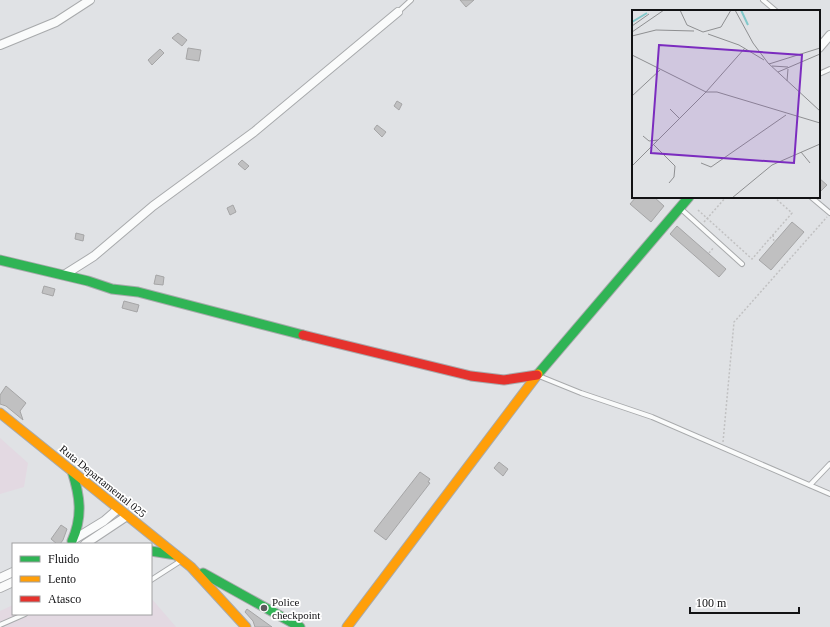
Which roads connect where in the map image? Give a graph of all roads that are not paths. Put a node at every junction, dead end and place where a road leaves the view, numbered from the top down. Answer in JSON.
{"nodes":[{"id":1,"x":90,"y":0,"type":"edge"},
{"id":2,"x":411,"y":0,"type":"edge"},
{"id":3,"x":763,"y":0,"type":"edge"},
{"id":4,"x":775,"y":10,"type":"edge"},
{"id":5,"x":398,"y":12,"type":"joint"},
{"id":6,"x":830,"y":35,"type":"edge"},
{"id":7,"x":0,"y":45,"type":"edge"},
{"id":8,"x":820,"y":46,"type":"edge"},
{"id":9,"x":830,"y":70,"type":"edge"},
{"id":10,"x":820,"y":74,"type":"edge"},
{"id":11,"x":688,"y":198,"type":"edge"},
{"id":12,"x":812,"y":198,"type":"edge"},
{"id":13,"x":680,"y":208,"type":"junction"},
{"id":14,"x":830,"y":213,"type":"edge"},
{"id":15,"x":0,"y":260,"type":"edge"},
{"id":16,"x":742,"y":264,"type":"dead end"},
{"id":17,"x":64,"y":275,"type":"junction"},
{"id":18,"x":538,"y":375,"type":"junction"},
{"id":19,"x":0,"y":413,"type":"edge"},
{"id":20,"x":830,"y":464,"type":"edge"},
{"id":21,"x":72,"y":471,"type":"junction"},
{"id":22,"x":810,"y":485,"type":"junction"},
{"id":23,"x":830,"y":494,"type":"edge"},
{"id":24,"x":118,"y":509,"type":"junction"},
{"id":25,"x":127,"y":516,"type":"junction"},
{"id":26,"x":70,"y":543,"type":"edge"},
{"id":27,"x":86,"y":543,"type":"edge"},
{"id":28,"x":152,"y":550,"type":"edge"},
{"id":29,"x":180,"y":558,"type":"junction"},
{"id":30,"x":191,"y":567,"type":"junction"},
{"id":31,"x":12,"y":572,"type":"edge"},
{"id":32,"x":0,"y":578,"type":"edge"},
{"id":33,"x":152,"y":579,"type":"edge"},
{"id":34,"x":12,"y":582,"type":"edge"},
{"id":35,"x":0,"y":588,"type":"edge"},
{"id":36,"x":22,"y":615,"type":"edge"},
{"id":37,"x":0,"y":625,"type":"edge"},
{"id":38,"x":246,"y":627,"type":"edge"},
{"id":39,"x":300,"y":627,"type":"edge"},
{"id":40,"x":347,"y":627,"type":"edge"}],
"edges":[{"from":1,"to":7,"type":"street"},
{"from":2,"to":5,"type":"lane"},
{"from":3,"to":4,"type":"lane"},
{"from":5,"to":17,"type":"street"},
{"from":6,"to":8,"type":"street"},
{"from":9,"to":10,"type":"lane"},
{"from":11,"to":13,"type":"main road"},
{"from":12,"to":14,"type":"lane"},
{"from":13,"to":16,"type":"lane"},
{"from":13,"to":18,"type":"main road"},
{"from":15,"to":17,"type":"main road"},
{"from":17,"to":18,"type":"main road"},
{"from":18,"to":22,"type":"lane"},
{"from":18,"to":40,"type":"main road"},
{"from":19,"to":21,"type":"main road","name":"Ruta Departamental 025"},
{"from":20,"to":22,"type":"lane"},
{"from":21,"to":24,"type":"main road","name":"Ruta Departamental 025"},
{"from":21,"to":26,"type":"main road"},
{"from":22,"to":23,"type":"lane"},
{"from":24,"to":25,"type":"main road","name":"Ruta Departamental 025"},
{"from":24,"to":26,"type":"street"},
{"from":25,"to":27,"type":"street"},
{"from":25,"to":29,"type":"main road","name":"Ruta Departamental 025"},
{"from":28,"to":29,"type":"main road"},
{"from":29,"to":30,"type":"main road","name":"Ruta Departamental 025"},
{"from":29,"to":33,"type":"lane"},
{"from":30,"to":38,"type":"main road","name":"Ruta Departamental 025"},
{"from":30,"to":39,"type":"main road","name":"Ruta Departamental 025"},
{"from":31,"to":32,"type":"street"},
{"from":34,"to":35,"type":"street"},
{"from":36,"to":37,"type":"lane"}]}
